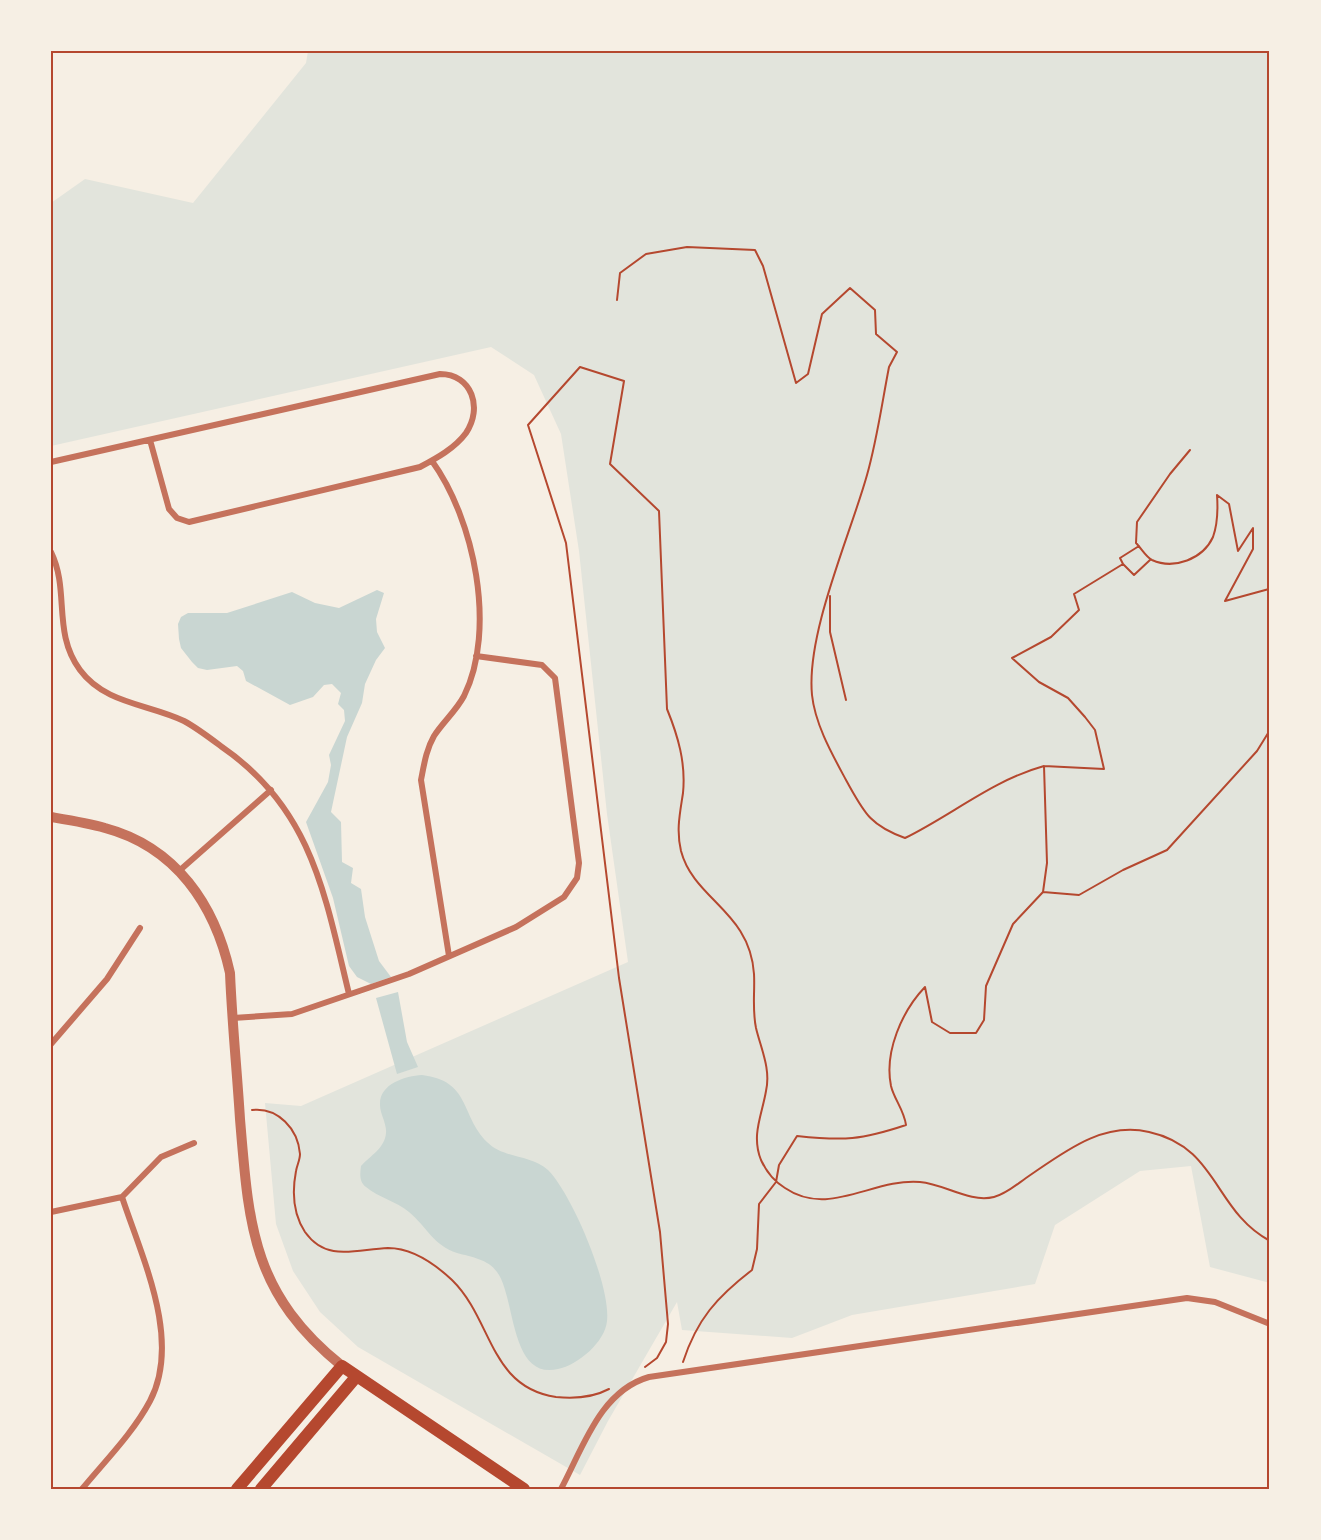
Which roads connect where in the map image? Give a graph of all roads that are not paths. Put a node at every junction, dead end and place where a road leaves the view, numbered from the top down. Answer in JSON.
{"nodes":[{"id":1,"x":150,"y":440,"type":"junction"},
{"id":2,"x":432,"y":461,"type":"junction"},
{"id":3,"x":51,"y":462,"type":"edge"},
{"id":4,"x":51,"y":552,"type":"edge"},
{"id":5,"x":476,"y":656,"type":"junction"},
{"id":6,"x":272,"y":790,"type":"junction"},
{"id":7,"x":51,"y":817,"type":"edge"},
{"id":8,"x":179,"y":871,"type":"junction"},
{"id":9,"x":140,"y":928,"type":"dead end"},
{"id":10,"x":449,"y":956,"type":"junction"},
{"id":11,"x":349,"y":994,"type":"junction"},
{"id":12,"x":232,"y":1018,"type":"junction"},
{"id":13,"x":51,"y":1044,"type":"edge"},
{"id":14,"x":194,"y":1143,"type":"dead end"},
{"id":15,"x":122,"y":1197,"type":"junction"},
{"id":16,"x":51,"y":1212,"type":"edge"},
{"id":17,"x":1270,"y":1324,"type":"edge"},
{"id":18,"x":342,"y":1366,"type":"junction"},
{"id":19,"x":356,"y":1377,"type":"junction"},
{"id":20,"x":82,"y":1489,"type":"edge"},
{"id":21,"x":237,"y":1489,"type":"edge"},
{"id":22,"x":261,"y":1489,"type":"edge"},
{"id":23,"x":525,"y":1489,"type":"edge"},
{"id":24,"x":561,"y":1489,"type":"edge"}],
"edges":[{"from":1,"to":2,"type":"street"},
{"from":1,"to":2,"type":"street"},
{"from":1,"to":3,"type":"street"},
{"from":2,"to":5,"type":"street"},
{"from":4,"to":6,"type":"street"},
{"from":5,"to":10,"type":"street"},
{"from":5,"to":10,"type":"street"},
{"from":6,"to":8,"type":"street"},
{"from":6,"to":11,"type":"street"},
{"from":7,"to":8,"type":"street"},
{"from":8,"to":12,"type":"street"},
{"from":9,"to":13,"type":"street"},
{"from":10,"to":11,"type":"street"},
{"from":11,"to":12,"type":"street"},
{"from":12,"to":18,"type":"street"},
{"from":14,"to":15,"type":"street"},
{"from":15,"to":16,"type":"street"},
{"from":15,"to":20,"type":"street"},
{"from":17,"to":24,"type":"street"},
{"from":18,"to":19,"type":"main road"},
{"from":18,"to":21,"type":"main road"},
{"from":19,"to":22,"type":"main road"},
{"from":19,"to":23,"type":"main road"}]}
